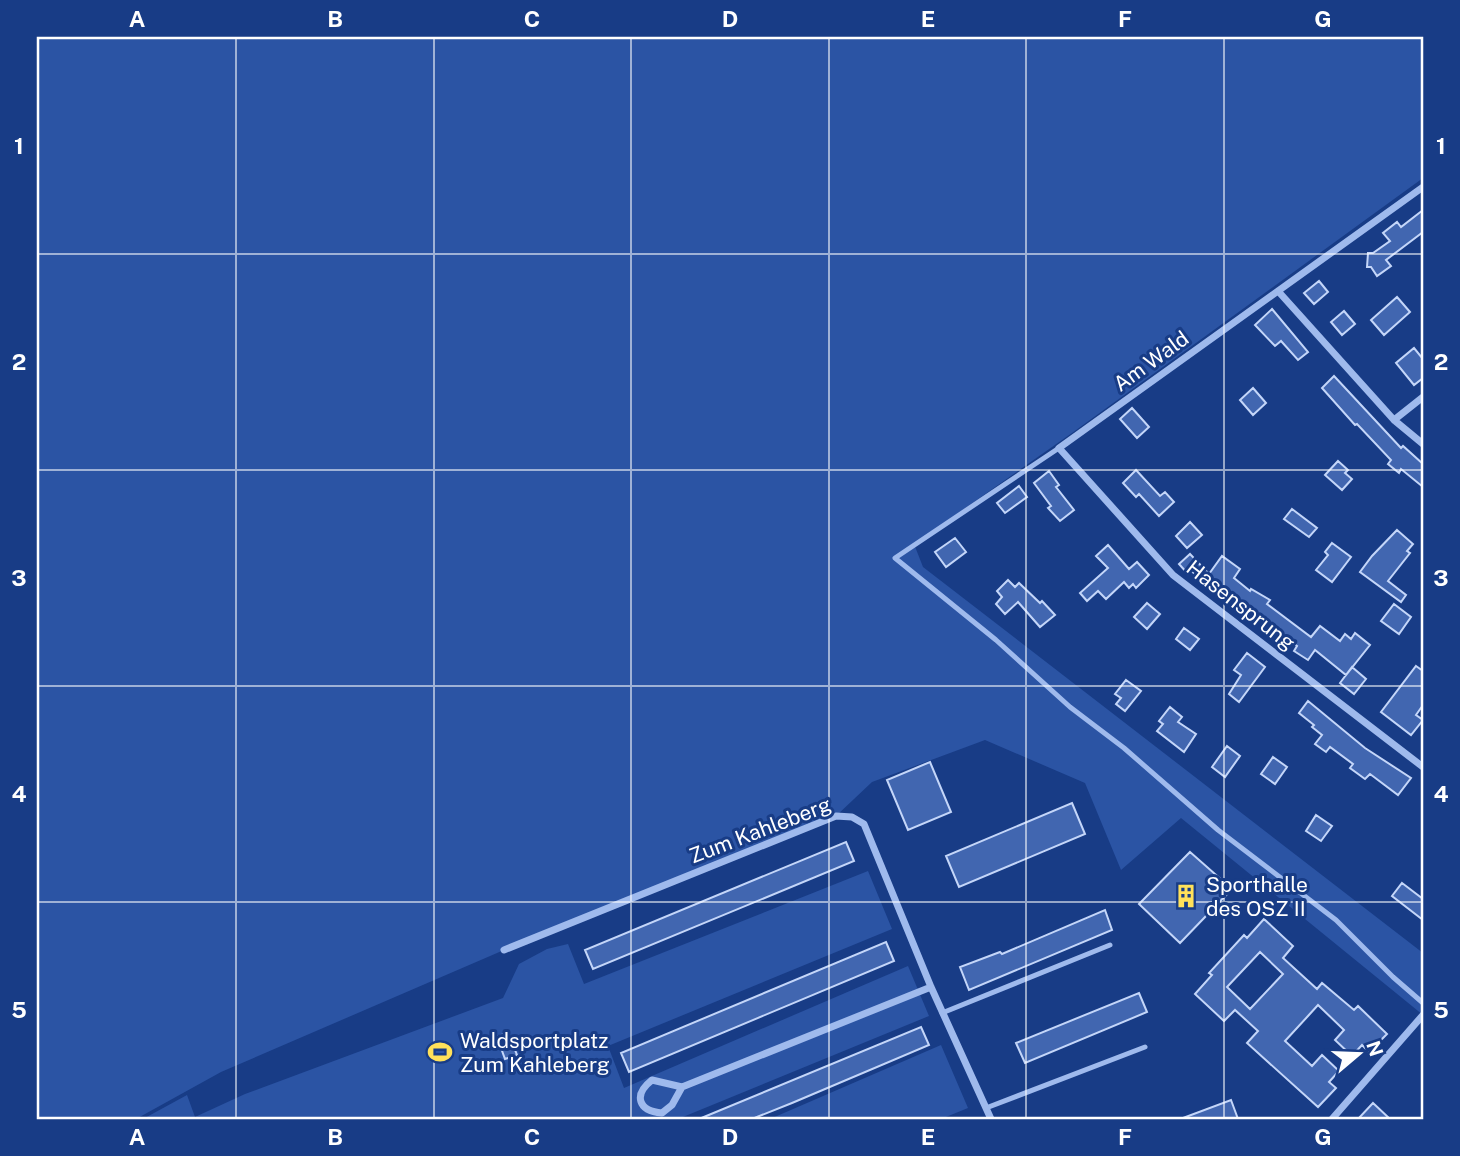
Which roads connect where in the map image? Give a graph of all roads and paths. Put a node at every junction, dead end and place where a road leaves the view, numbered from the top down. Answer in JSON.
{"nodes":[{"id":1,"x":1423,"y":187,"type":"edge"},
{"id":2,"x":1278,"y":292,"type":"junction"},
{"id":3,"x":1423,"y":397,"type":"edge"},
{"id":4,"x":1394,"y":420,"type":"junction"},
{"id":5,"x":1423,"y":444,"type":"edge"},
{"id":6,"x":1059,"y":448,"type":"junction"},
{"id":7,"x":1423,"y":767,"type":"edge"},
{"id":8,"x":1110,"y":945,"type":"dead end"},
{"id":9,"x":504,"y":950,"type":"dead end"},
{"id":10,"x":931,"y":987,"type":"junction"},
{"id":11,"x":1423,"y":1003,"type":"edge"},
{"id":12,"x":942,"y":1013,"type":"junction"},
{"id":13,"x":1423,"y":1015,"type":"edge"},
{"id":14,"x":1144,"y":1046,"type":"dead end"},
{"id":15,"x":682,"y":1087,"type":"junction"},
{"id":16,"x":986,"y":1108,"type":"junction"},
{"id":17,"x":991,"y":1119,"type":"edge"},
{"id":18,"x":1332,"y":1119,"type":"edge"}],
"edges":[{"from":1,"to":2,"type":"street","name":"Am Wald"},
{"from":2,"to":4,"type":"street"},
{"from":2,"to":6,"type":"street","name":"Am Wald"},
{"from":3,"to":4,"type":"street"},
{"from":4,"to":5,"type":"street"},
{"from":6,"to":7,"type":"street","name":"Hasensprung"},
{"from":6,"to":11,"type":"lane","name":"Am Wald"},
{"from":8,"to":12,"type":"lane"},
{"from":9,"to":10,"type":"street","name":"Zum Kahleberg"},
{"from":10,"to":12,"type":"street","name":"Zum Kahleberg"},
{"from":10,"to":15,"type":"street"},
{"from":12,"to":16,"type":"street","name":"Zum Kahleberg"},
{"from":13,"to":18,"type":"street"},
{"from":14,"to":16,"type":"lane"},
{"from":15,"to":15,"type":"street"},
{"from":16,"to":17,"type":"street","name":"Zum Kahleberg"}]}
